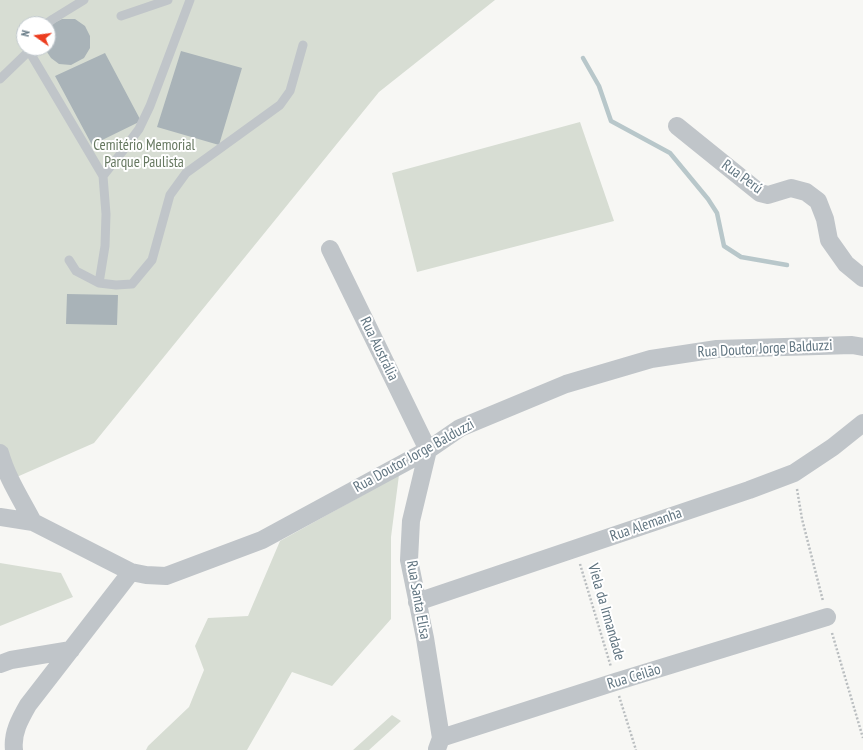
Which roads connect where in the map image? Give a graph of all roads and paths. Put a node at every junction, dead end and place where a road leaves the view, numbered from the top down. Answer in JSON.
{"nodes":[{"id":1,"x":84,"y":0,"type":"edge"},
{"id":2,"x":168,"y":0,"type":"edge"},
{"id":3,"x":190,"y":0,"type":"edge"},
{"id":4,"x":122,"y":16,"type":"dead end"},
{"id":5,"x":56,"y":17,"type":"edge"},
{"id":6,"x":303,"y":45,"type":"dead end"},
{"id":7,"x":22,"y":56,"type":"edge"},
{"id":8,"x":33,"y":56,"type":"edge"},
{"id":9,"x":0,"y":79,"type":"edge"},
{"id":10,"x":677,"y":126,"type":"dead end"},
{"id":11,"x":103,"y":176,"type":"junction"},
{"id":12,"x":330,"y":249,"type":"dead end"},
{"id":13,"x":69,"y":260,"type":"dead end"},
{"id":14,"x":863,"y":278,"type":"edge"},
{"id":15,"x":99,"y":283,"type":"junction"},
{"id":16,"x":863,"y":347,"type":"edge"},
{"id":17,"x":863,"y":423,"type":"edge"},
{"id":18,"x":428,"y":450,"type":"junction"},
{"id":19,"x":0,"y":453,"type":"edge"},
{"id":20,"x":794,"y":473,"type":"junction"},
{"id":21,"x":0,"y":517,"type":"edge"},
{"id":22,"x":33,"y":522,"type":"junction"},
{"id":23,"x":576,"y":548,"type":"junction"},
{"id":24,"x":131,"y":572,"type":"junction"},
{"id":25,"x":417,"y":602,"type":"junction"},
{"id":26,"x":827,"y":617,"type":"junction"},
{"id":27,"x":71,"y":650,"type":"junction"},
{"id":28,"x":0,"y":664,"type":"edge"},
{"id":29,"x":615,"y":682,"type":"junction"},
{"id":30,"x":863,"y":738,"type":"edge"},
{"id":31,"x":439,"y":744,"type":"edge"},
{"id":32,"x":14,"y":750,"type":"edge"},
{"id":33,"x":636,"y":750,"type":"edge"}],
"edges":[{"from":1,"to":5,"type":"lane"},
{"from":2,"to":4,"type":"lane"},
{"from":3,"to":11,"type":"lane"},
{"from":6,"to":15,"type":"lane"},
{"from":7,"to":9,"type":"lane"},
{"from":8,"to":11,"type":"lane"},
{"from":10,"to":14,"type":"street","name":"Rua Perú"},
{"from":11,"to":15,"type":"lane"},
{"from":12,"to":18,"type":"street","name":"Rua Austrália"},
{"from":13,"to":15,"type":"lane"},
{"from":16,"to":18,"type":"street","name":"Rua Doutor Jorge Balduzzi"},
{"from":17,"to":20,"type":"street","name":"Rua Alemanha"},
{"from":18,"to":24,"type":"street","name":"Rua Doutor Jorge Balduzzi"},
{"from":18,"to":25,"type":"street","name":"Rua Santa Elisa"},
{"from":19,"to":22,"type":"street"},
{"from":20,"to":23,"type":"street","name":"Rua Alemanha"},
{"from":20,"to":26,"type":"path"},
{"from":21,"to":22,"type":"street","name":"Rua Doutor Jorge Balduzzi"},
{"from":22,"to":24,"type":"street","name":"Rua Doutor Jorge Balduzzi"},
{"from":23,"to":25,"type":"street","name":"Rua Alemanha"},
{"from":23,"to":29,"type":"path","name":"Viela da Irmandade"},
{"from":24,"to":27,"type":"street"},
{"from":25,"to":31,"type":"street","name":"Rua Santa Elisa"},
{"from":26,"to":29,"type":"street","name":"Rua Ceilão"},
{"from":26,"to":30,"type":"path"},
{"from":27,"to":28,"type":"street"},
{"from":27,"to":32,"type":"street"},
{"from":29,"to":31,"type":"street","name":"Rua Ceilão"},
{"from":29,"to":33,"type":"path","name":"Viela da Irmandade"}]}
